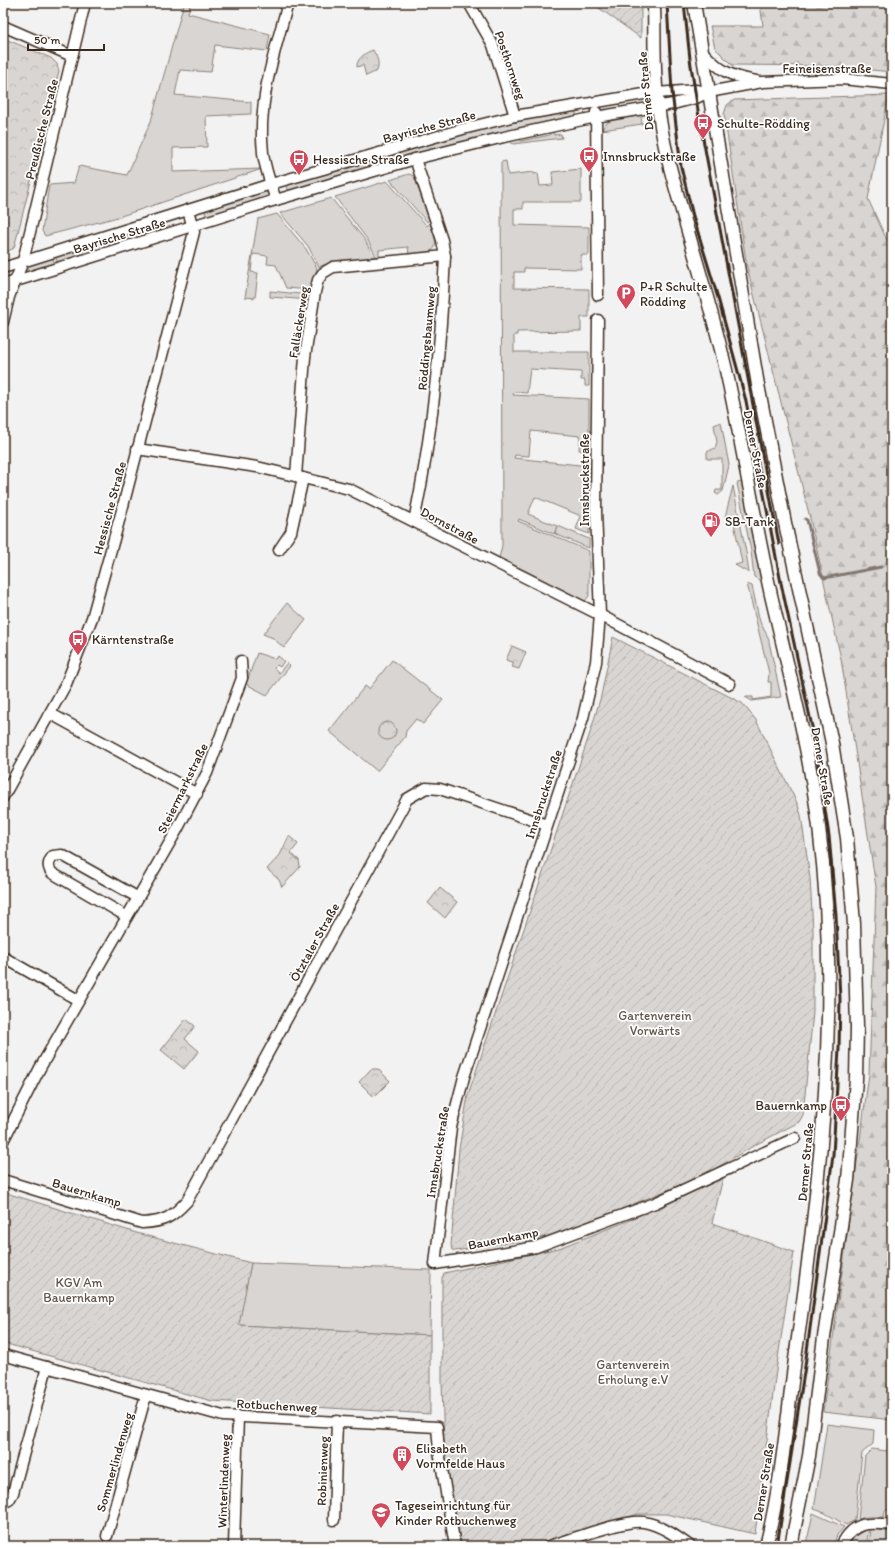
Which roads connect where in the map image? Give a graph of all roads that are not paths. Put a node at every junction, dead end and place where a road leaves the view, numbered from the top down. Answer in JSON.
{"nodes":[{"id":1,"x":85,"y":3,"type":"edge"},
{"id":2,"x":288,"y":3,"type":"edge"},
{"id":3,"x":469,"y":3,"type":"edge"},
{"id":4,"x":654,"y":3,"type":"edge"},
{"id":5,"x":694,"y":3,"type":"edge"},
{"id":6,"x":3,"y":26,"type":"edge"},
{"id":7,"x":701,"y":50,"type":"junction"},
{"id":8,"x":72,"y":56,"type":"junction"},
{"id":9,"x":762,"y":82,"type":"junction"},
{"id":10,"x":892,"y":84,"type":"edge"},
{"id":11,"x":709,"y":92,"type":"junction"},
{"id":12,"x":657,"y":93,"type":"junction"},
{"id":13,"x":596,"y":102,"type":"junction"},
{"id":14,"x":658,"y":106,"type":"junction"},
{"id":15,"x":515,"y":116,"type":"junction"},
{"id":16,"x":596,"y":117,"type":"junction"},
{"id":17,"x":416,"y":159,"type":"junction"},
{"id":18,"x":271,"y":184,"type":"junction"},
{"id":19,"x":276,"y":200,"type":"junction"},
{"id":20,"x":188,"y":210,"type":"junction"},
{"id":21,"x":193,"y":226,"type":"junction"},
{"id":22,"x":445,"y":256,"type":"junction"},
{"id":23,"x":22,"y":262,"type":"junction"},
{"id":24,"x":3,"y":268,"type":"edge"},
{"id":25,"x":16,"y":281,"type":"junction"},
{"id":26,"x":3,"y":285,"type":"edge"},
{"id":27,"x":598,"y":295,"type":"dead end"},
{"id":28,"x":598,"y":320,"type":"dead end"},
{"id":29,"x":3,"y":322,"type":"edge"},
{"id":30,"x":137,"y":449,"type":"junction"},
{"id":31,"x":300,"y":477,"type":"junction"},
{"id":32,"x":414,"y":521,"type":"junction"},
{"id":33,"x":278,"y":550,"type":"dead end"},
{"id":34,"x":600,"y":615,"type":"junction"},
{"id":35,"x":241,"y":661,"type":"dead end"},
{"id":36,"x":730,"y":684,"type":"dead end"},
{"id":37,"x":51,"y":714,"type":"junction"},
{"id":38,"x":197,"y":794,"type":"junction"},
{"id":39,"x":3,"y":797,"type":"edge"},
{"id":40,"x":547,"y":825,"type":"junction"},
{"id":41,"x":137,"y":897,"type":"junction"},
{"id":42,"x":126,"y":916,"type":"junction"},
{"id":43,"x":3,"y":957,"type":"edge"},
{"id":44,"x":78,"y":1000,"type":"junction"},
{"id":45,"x":795,"y":1138,"type":"dead end"},
{"id":46,"x":3,"y":1141,"type":"edge"},
{"id":47,"x":3,"y":1180,"type":"edge"},
{"id":48,"x":163,"y":1221,"type":"joint"},
{"id":49,"x":435,"y":1264,"type":"joint"},
{"id":50,"x":3,"y":1355,"type":"edge"},
{"id":51,"x":47,"y":1367,"type":"junction"},
{"id":52,"x":146,"y":1395,"type":"junction"},
{"id":53,"x":238,"y":1416,"type":"junction"},
{"id":54,"x":337,"y":1421,"type":"junction"},
{"id":55,"x":3,"y":1504,"type":"edge"},
{"id":56,"x":334,"y":1520,"type":"dead end"},
{"id":57,"x":892,"y":1525,"type":"edge"},
{"id":58,"x":107,"y":1536,"type":"dead end"},
{"id":59,"x":234,"y":1546,"type":"edge"},
{"id":60,"x":455,"y":1546,"type":"edge"},
{"id":61,"x":549,"y":1546,"type":"edge"},
{"id":62,"x":690,"y":1546,"type":"edge"},
{"id":63,"x":766,"y":1546,"type":"edge"},
{"id":64,"x":791,"y":1546,"type":"edge"},
{"id":65,"x":841,"y":1546,"type":"edge"}],
"edges":[{"from":1,"to":8,"type":"street","name":"Preußische Straße"},
{"from":2,"to":18,"type":"street"},
{"from":3,"to":15,"type":"street","name":"Posthornweg"},
{"from":4,"to":12,"type":"main road","name":"Derner Straße"},
{"from":5,"to":7,"type":"main road","name":"Derner Straße"},
{"from":6,"to":8,"type":"street"},
{"from":7,"to":9,"type":"street","name":"Feineisenstraße"},
{"from":7,"to":11,"type":"main road","name":"Derner Straße"},
{"from":8,"to":23,"type":"street","name":"Preußische Straße"},
{"from":9,"to":10,"type":"street","name":"Feineisenstraße"},
{"from":9,"to":11,"type":"street","name":"Feineisenstraße"},
{"from":11,"to":12,"type":"street","name":"Bayrische Straße"},
{"from":11,"to":14,"type":"street","name":"Feineisenstraße"},
{"from":11,"to":64,"type":"main road","name":"Derner Straße"},
{"from":12,"to":13,"type":"street","name":"Bayrische Straße"},
{"from":12,"to":14,"type":"main road","name":"Derner Straße"},
{"from":13,"to":15,"type":"street","name":"Bayrische Straße"},
{"from":13,"to":16,"type":"street"},
{"from":14,"to":16,"type":"street","name":"Bayrische Straße"},
{"from":14,"to":63,"type":"main road","name":"Derner Straße"},
{"from":15,"to":18,"type":"street","name":"Bayrische Straße"},
{"from":16,"to":17,"type":"street","name":"Bayrische Straße"},
{"from":16,"to":27,"type":"street"},
{"from":17,"to":19,"type":"street","name":"Bayrische Straße"},
{"from":17,"to":22,"type":"street","name":"Röddingsbaumweg"},
{"from":18,"to":19,"type":"street"},
{"from":18,"to":20,"type":"street","name":"Bayrische Straße"},
{"from":19,"to":21,"type":"street","name":"Bayrische Straße"},
{"from":20,"to":21,"type":"street","name":"Hessische Straße"},
{"from":20,"to":23,"type":"street","name":"Bayrische Straße"},
{"from":21,"to":25,"type":"street","name":"Bayrische Straße"},
{"from":21,"to":30,"type":"street","name":"Hessische Straße"},
{"from":22,"to":31,"type":"street","name":"Falläckerweg"},
{"from":22,"to":32,"type":"street","name":"Röddingsbaumweg"},
{"from":23,"to":24,"type":"street","name":"Bayrische Straße"},
{"from":23,"to":25,"type":"street"},
{"from":25,"to":26,"type":"street","name":"Bayrische Straße"},
{"from":25,"to":29,"type":"street"},
{"from":28,"to":34,"type":"street","name":"Innsbruckstraße"},
{"from":30,"to":31,"type":"street","name":"Dornstraße"},
{"from":30,"to":37,"type":"street","name":"Hessische Straße"},
{"from":31,"to":32,"type":"street","name":"Dornstraße"},
{"from":31,"to":33,"type":"street","name":"Falläckerweg"},
{"from":32,"to":34,"type":"street","name":"Dornstraße"},
{"from":34,"to":36,"type":"street","name":"Dornstraße"},
{"from":34,"to":40,"type":"street","name":"Innsbruckstraße"},
{"from":35,"to":38,"type":"street","name":"Steiermarkstraße"},
{"from":37,"to":38,"type":"street"},
{"from":37,"to":39,"type":"street","name":"Hessische Straße"},
{"from":38,"to":41,"type":"street","name":"Steiermarkstraße"},
{"from":40,"to":48,"type":"street","name":"Ötztaler Straße"},
{"from":40,"to":49,"type":"street","name":"Innsbruckstraße"},
{"from":41,"to":42,"type":"street","name":"Steiermarkstraße"},
{"from":41,"to":42,"type":"street"},
{"from":42,"to":44,"type":"street","name":"Steiermarkstraße"},
{"from":43,"to":44,"type":"street"},
{"from":44,"to":46,"type":"street","name":"Steiermarkstraße"},
{"from":45,"to":49,"type":"street","name":"Bauernkamp"},
{"from":47,"to":48,"type":"street","name":"Bauernkamp"},
{"from":50,"to":51,"type":"street","name":"Rotbuchenweg"},
{"from":51,"to":52,"type":"street","name":"Rotbuchenweg"},
{"from":51,"to":55,"type":"street"},
{"from":52,"to":53,"type":"street","name":"Rotbuchenweg"},
{"from":52,"to":58,"type":"street","name":"Sommerlindenweg"},
{"from":53,"to":54,"type":"street","name":"Rotbuchenweg"},
{"from":53,"to":59,"type":"street","name":"Winterlindenweg"},
{"from":54,"to":56,"type":"street","name":"Robinienweg"},
{"from":54,"to":60,"type":"street","name":"Rotbuchenweg"},
{"from":57,"to":65,"type":"street"},
{"from":61,"to":62,"type":"street"}]}
